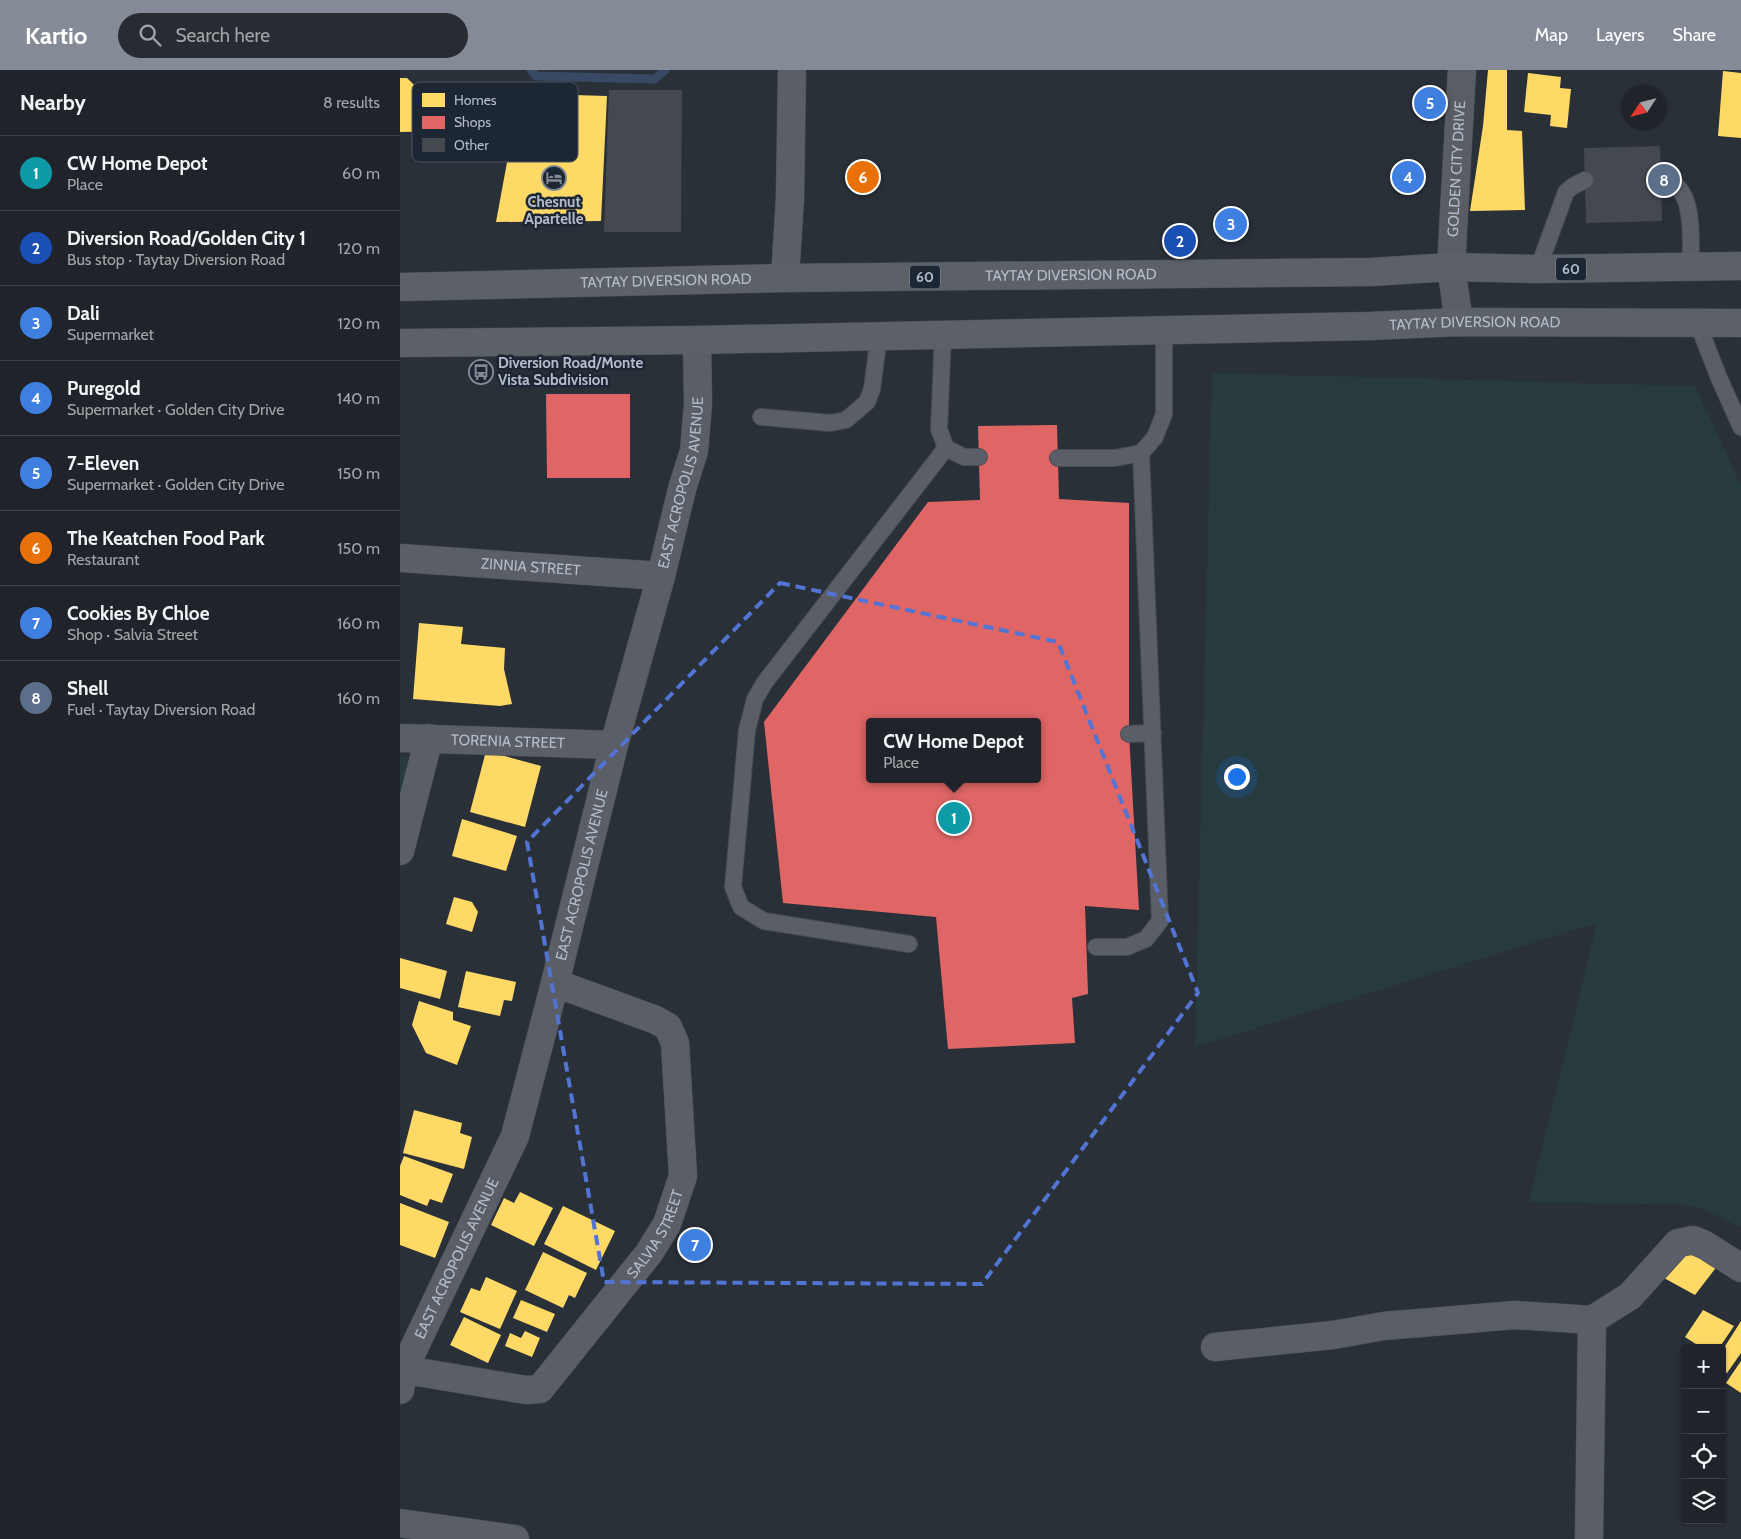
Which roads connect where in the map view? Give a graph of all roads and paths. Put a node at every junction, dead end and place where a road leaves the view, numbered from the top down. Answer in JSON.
{"nodes":[{"id":1,"x":792,"y":70,"type":"edge"},
{"id":2,"x":1462,"y":70,"type":"edge"},
{"id":3,"x":1661,"y":178,"type":"dead end"},
{"id":4,"x":1585,"y":180,"type":"dead end"},
{"id":5,"x":1691,"y":266,"type":"junction"},
{"id":6,"x":1741,"y":266,"type":"edge"},
{"id":7,"x":1451,"y":267,"type":"junction"},
{"id":8,"x":1538,"y":269,"type":"junction"},
{"id":9,"x":785,"y":278,"type":"junction"},
{"id":10,"x":400,"y":286,"type":"edge"},
{"id":11,"x":1459,"y":322,"type":"junction"},
{"id":12,"x":1741,"y":323,"type":"edge"},
{"id":13,"x":1698,"y":324,"type":"junction"},
{"id":14,"x":1164,"y":329,"type":"junction"},
{"id":15,"x":943,"y":334,"type":"junction"},
{"id":16,"x":879,"y":336,"type":"junction"},
{"id":17,"x":697,"y":340,"type":"junction"},
{"id":18,"x":400,"y":343,"type":"edge"},
{"id":19,"x":761,"y":417,"type":"dead end"},
{"id":20,"x":1741,"y":428,"type":"edge"},
{"id":21,"x":946,"y":448,"type":"junction"},
{"id":22,"x":1141,"y":453,"type":"junction"},
{"id":23,"x":979,"y":457,"type":"dead end"},
{"id":24,"x":1058,"y":458,"type":"dead end"},
{"id":25,"x":400,"y":558,"type":"edge"},
{"id":26,"x":661,"y":576,"type":"junction"},
{"id":27,"x":1152,"y":733,"type":"junction"},
{"id":28,"x":1129,"y":734,"type":"dead end"},
{"id":29,"x":400,"y":738,"type":"edge"},
{"id":30,"x":429,"y":738,"type":"junction"},
{"id":31,"x":614,"y":745,"type":"junction"},
{"id":32,"x":400,"y":851,"type":"edge"},
{"id":33,"x":909,"y":944,"type":"dead end"},
{"id":34,"x":1096,"y":947,"type":"dead end"},
{"id":35,"x":555,"y":983,"type":"junction"},
{"id":36,"x":1741,"y":1268,"type":"edge"},
{"id":37,"x":1592,"y":1320,"type":"junction"},
{"id":38,"x":1215,"y":1348,"type":"dead end"},
{"id":39,"x":401,"y":1376,"type":"edge"},
{"id":40,"x":400,"y":1523,"type":"edge"},
{"id":41,"x":515,"y":1539,"type":"edge"},
{"id":42,"x":1589,"y":1539,"type":"edge"}],
"edges":[{"from":1,"to":9,"type":"street"},
{"from":2,"to":7,"type":"street","name":"GOLDEN CITY DRIVE"},
{"from":3,"to":5,"type":"lane"},
{"from":4,"to":8,"type":"lane"},
{"from":5,"to":6,"type":"main road","name":"TAYTAY DIVERSION ROAD","number":"60"},
{"from":5,"to":8,"type":"main road","name":"TAYTAY DIVERSION ROAD","number":"60"},
{"from":7,"to":8,"type":"main road","name":"TAYTAY DIVERSION ROAD","number":"60"},
{"from":7,"to":9,"type":"main road","name":"TAYTAY DIVERSION ROAD","number":"60"},
{"from":7,"to":11,"type":"street","name":"GOLDEN CITY DRIVE"},
{"from":9,"to":10,"type":"main road","name":"TAYTAY DIVERSION ROAD","number":"60"},
{"from":11,"to":13,"type":"main road","name":"TAYTAY DIVERSION ROAD"},
{"from":11,"to":14,"type":"main road","name":"TAYTAY DIVERSION ROAD"},
{"from":12,"to":13,"type":"main road","name":"TAYTAY DIVERSION ROAD"},
{"from":13,"to":20,"type":"lane"},
{"from":14,"to":15,"type":"main road","name":"TAYTAY DIVERSION ROAD"},
{"from":14,"to":22,"type":"lane"},
{"from":15,"to":16,"type":"main road","name":"TAYTAY DIVERSION ROAD"},
{"from":15,"to":21,"type":"lane"},
{"from":16,"to":17,"type":"main road","name":"TAYTAY DIVERSION ROAD"},
{"from":16,"to":19,"type":"lane"},
{"from":17,"to":18,"type":"main road","name":"TAYTAY DIVERSION ROAD"},
{"from":17,"to":26,"type":"street","name":"EAST ACROPOLIS AVENUE"},
{"from":21,"to":23,"type":"lane"},
{"from":21,"to":33,"type":"lane"},
{"from":22,"to":24,"type":"lane"},
{"from":22,"to":27,"type":"lane"},
{"from":25,"to":26,"type":"street","name":"ZINNIA STREET"},
{"from":26,"to":31,"type":"street","name":"EAST ACROPOLIS AVENUE"},
{"from":27,"to":28,"type":"lane"},
{"from":27,"to":34,"type":"lane"},
{"from":29,"to":30,"type":"street","name":"TORENIA STREET"},
{"from":30,"to":31,"type":"street","name":"TORENIA STREET"},
{"from":30,"to":32,"type":"street"},
{"from":31,"to":35,"type":"street","name":"EAST ACROPOLIS AVENUE"},
{"from":35,"to":39,"type":"street","name":"EAST ACROPOLIS AVENUE"},
{"from":35,"to":39,"type":"street","name":"SALVIA STREET"},
{"from":36,"to":37,"type":"street"},
{"from":37,"to":38,"type":"street"},
{"from":37,"to":42,"type":"street"},
{"from":40,"to":41,"type":"street"}]}
